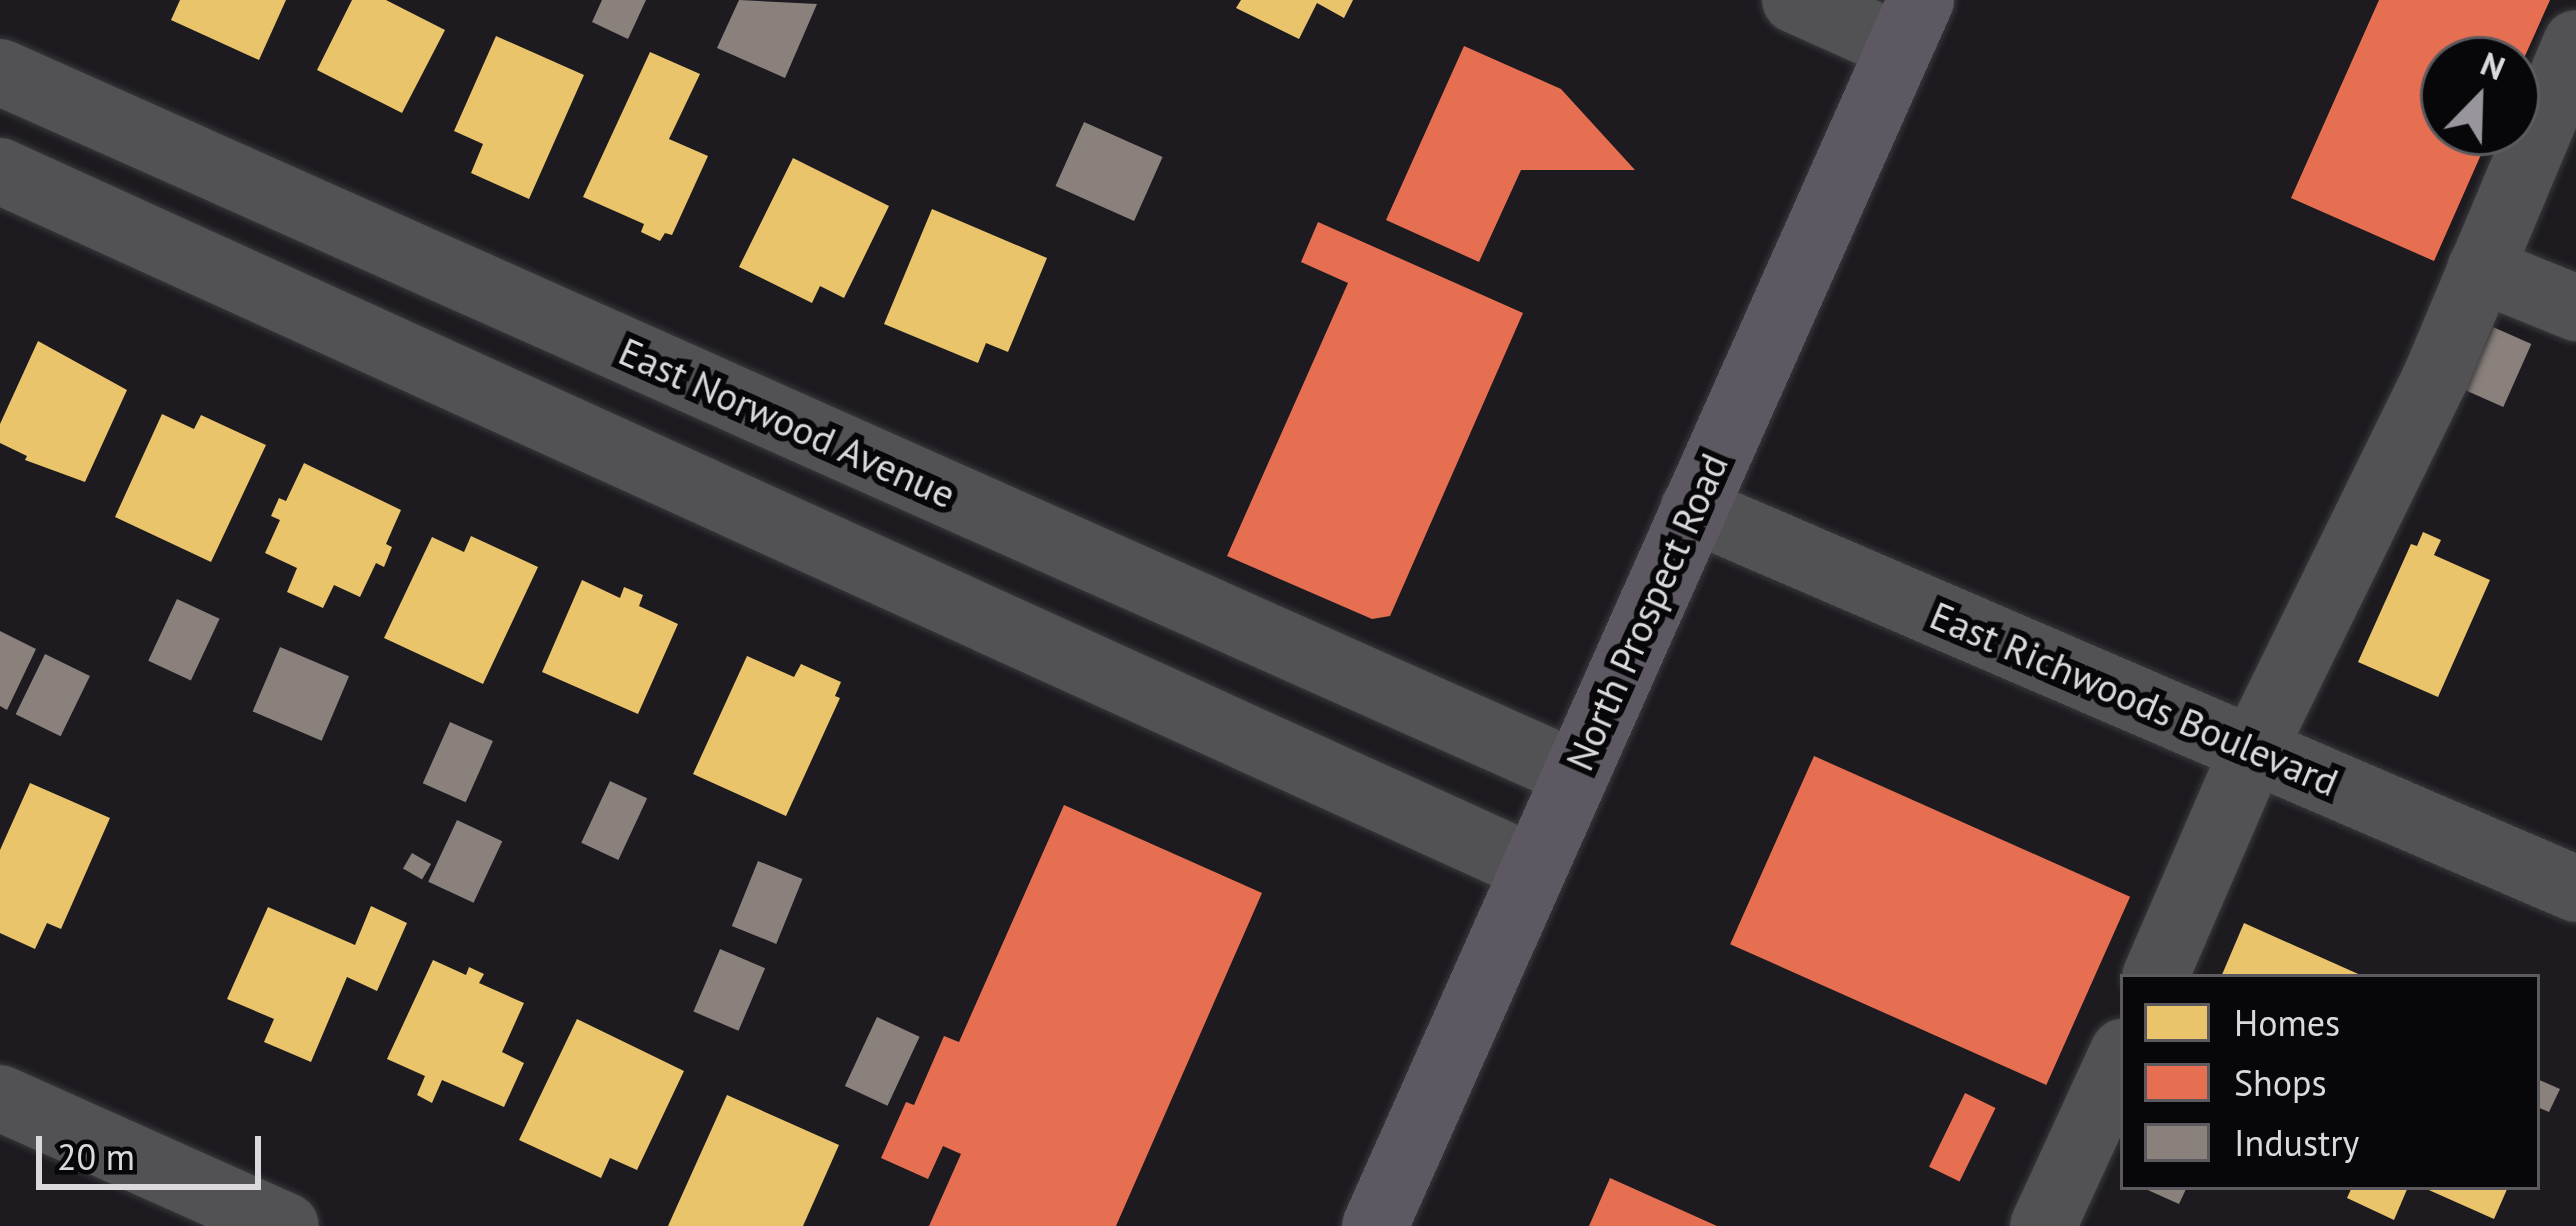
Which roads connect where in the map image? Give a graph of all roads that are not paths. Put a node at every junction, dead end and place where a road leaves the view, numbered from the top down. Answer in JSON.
{"nodes":[{"id":1,"x":1796,"y":0,"type":"edge"},
{"id":2,"x":1911,"y":23,"type":"edge"},
{"id":3,"x":2576,"y":43,"type":"edge"},
{"id":4,"x":0,"y":72,"type":"edge"},
{"id":5,"x":0,"y":172,"type":"edge"},
{"id":6,"x":2480,"y":268,"type":"junction"},
{"id":7,"x":2576,"y":308,"type":"edge"},
{"id":8,"x":1693,"y":509,"type":"junction"},
{"id":9,"x":2253,"y":750,"type":"junction"},
{"id":10,"x":1574,"y":773,"type":"junction"},
{"id":11,"x":1533,"y":868,"type":"junction"},
{"id":12,"x":2576,"y":889,"type":"edge"},
{"id":13,"x":2157,"y":974,"type":"edge"},
{"id":14,"x":2120,"y":1059,"type":"edge"},
{"id":15,"x":0,"y":1098,"type":"edge"},
{"id":16,"x":286,"y":1226,"type":"edge"},
{"id":17,"x":1376,"y":1226,"type":"edge"},
{"id":18,"x":2043,"y":1226,"type":"edge"}],
"edges":[{"from":1,"to":2,"type":"street"},
{"from":2,"to":8,"type":"main road","name":"North Prospect Road"},
{"from":3,"to":6,"type":"street"},
{"from":4,"to":10,"type":"street","name":"East Norwood Avenue"},
{"from":5,"to":11,"type":"street"},
{"from":6,"to":7,"type":"street"},
{"from":6,"to":9,"type":"street"},
{"from":8,"to":9,"type":"street","name":"East Richwoods Boulevard"},
{"from":8,"to":10,"type":"main road","name":"North Prospect Road"},
{"from":9,"to":12,"type":"street","name":"East Richwoods Boulevard"},
{"from":9,"to":13,"type":"street"},
{"from":10,"to":11,"type":"main road","name":"North Prospect Road"},
{"from":11,"to":17,"type":"main road","name":"North Prospect Road"},
{"from":14,"to":18,"type":"street"},
{"from":15,"to":16,"type":"street"}]}
